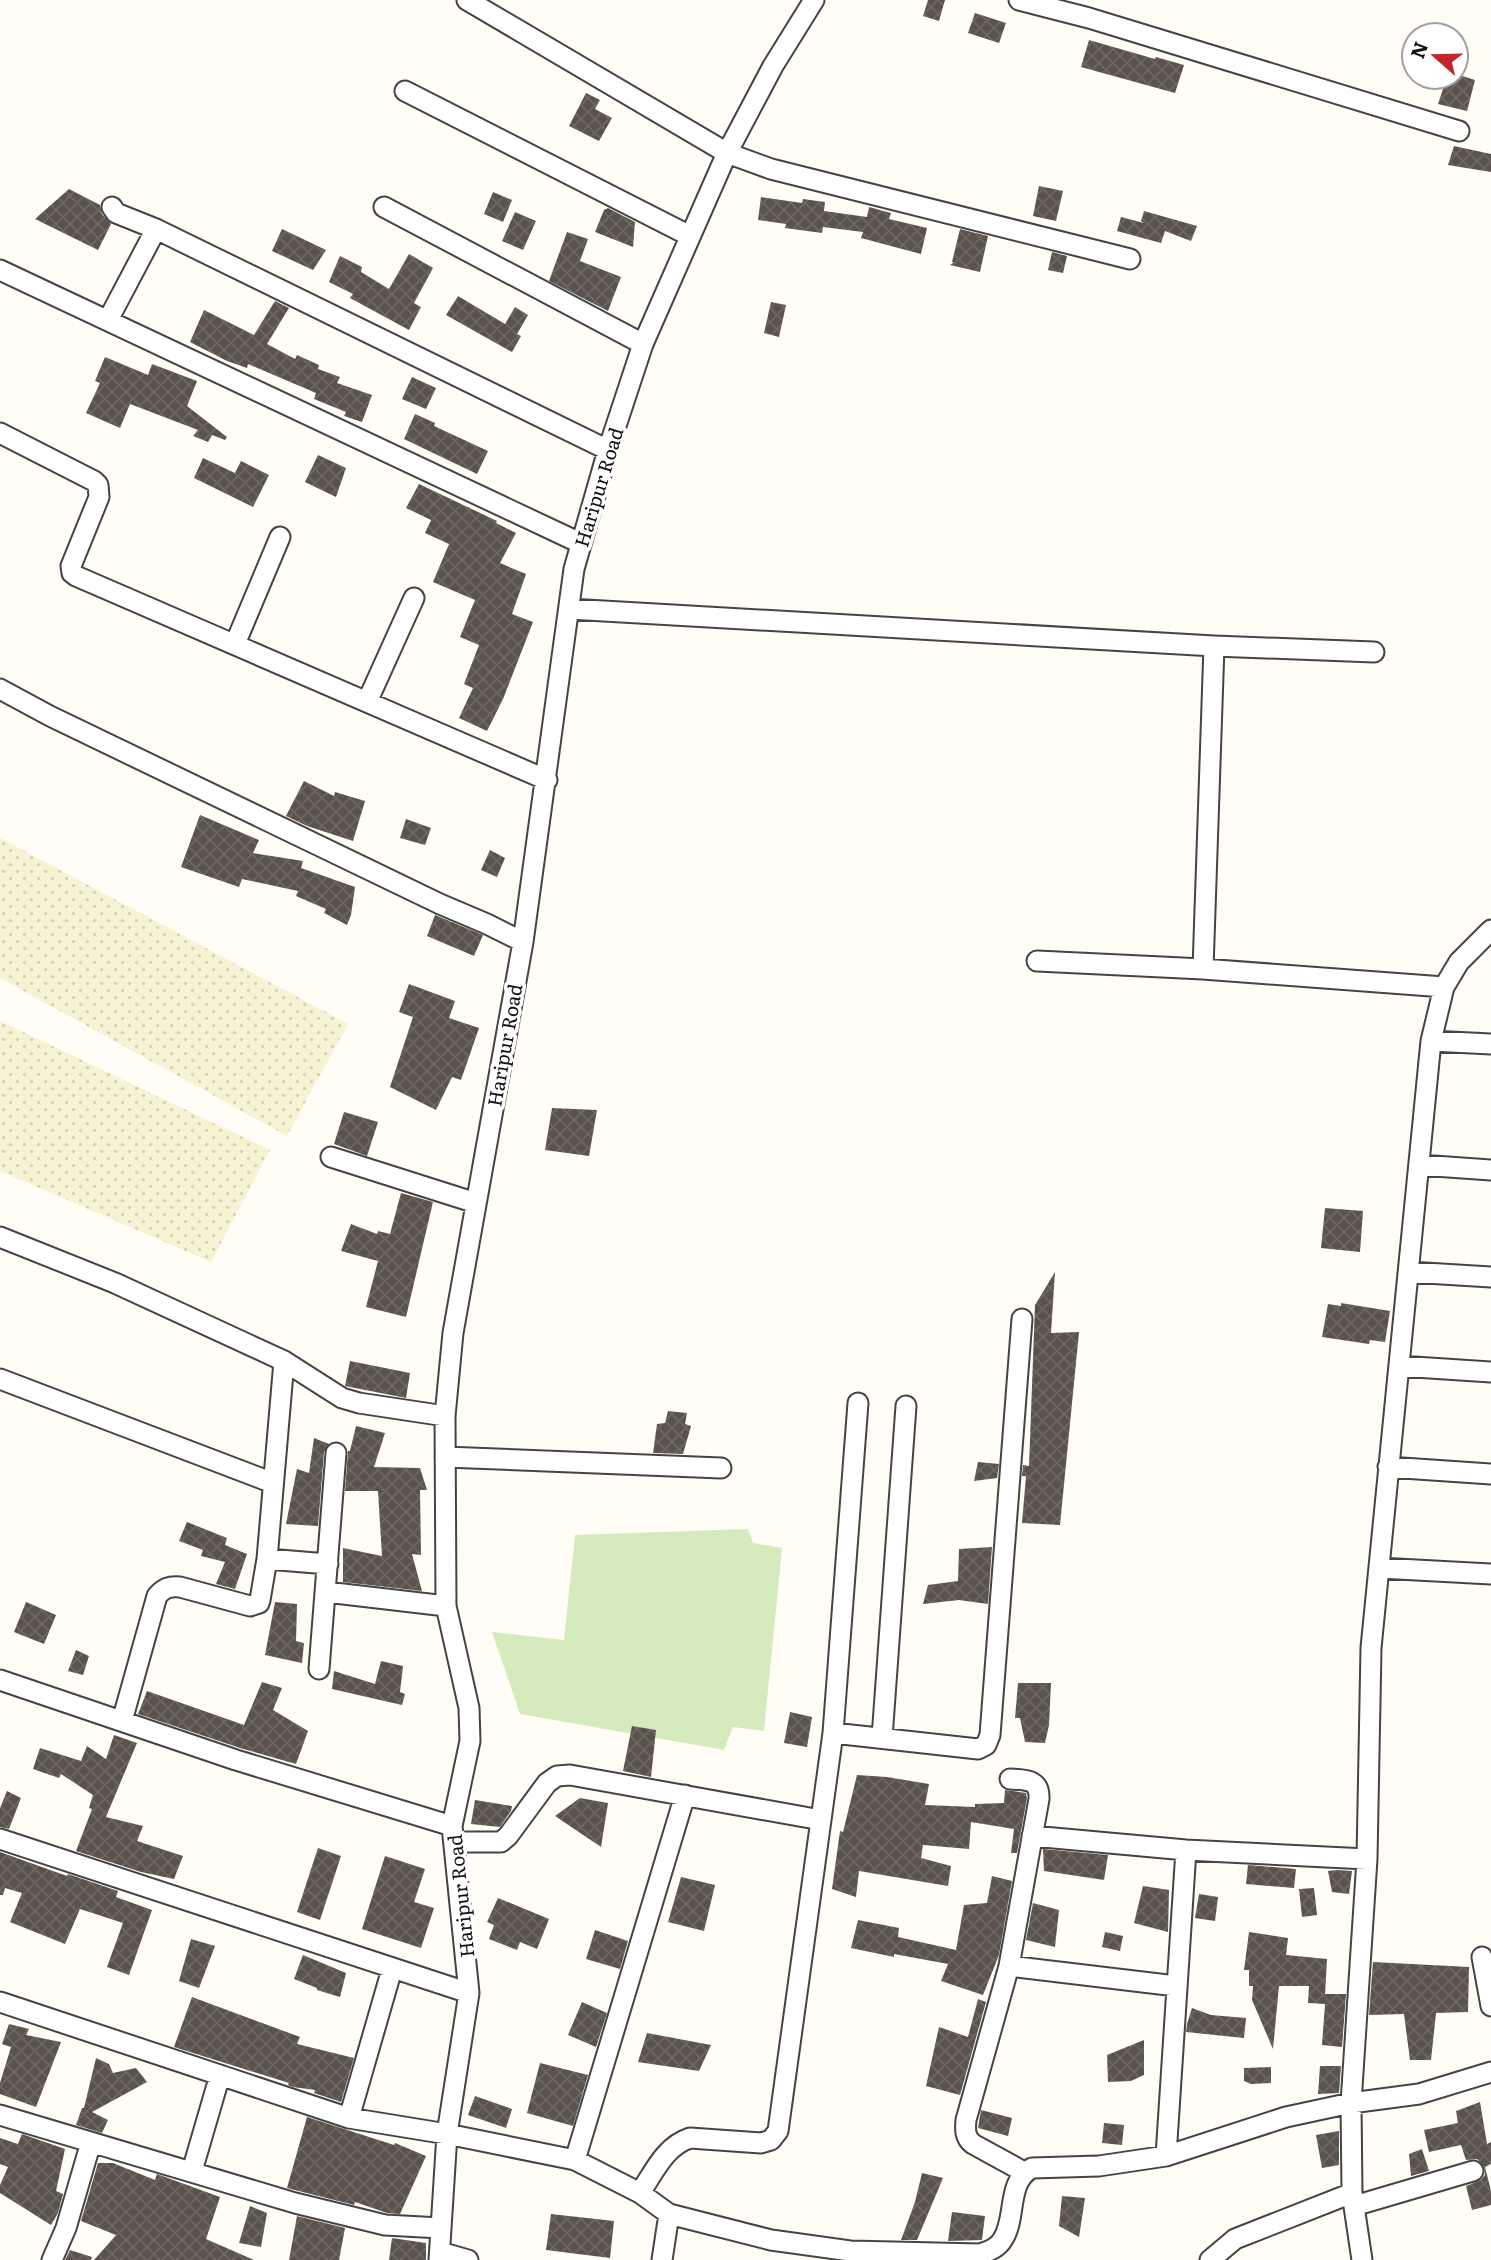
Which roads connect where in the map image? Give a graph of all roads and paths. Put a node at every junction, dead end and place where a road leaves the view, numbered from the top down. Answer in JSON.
{"nodes":[{"id":1,"x":467,"y":0,"type":"edge"},
{"id":2,"x":814,"y":0,"type":"edge"},
{"id":3,"x":1019,"y":0,"type":"edge"},
{"id":4,"x":405,"y":91,"type":"dead end"},
{"id":5,"x":1459,"y":131,"type":"dead end"},
{"id":6,"x":727,"y":153,"type":"junction"},
{"id":7,"x":112,"y":207,"type":"dead end"},
{"id":8,"x":384,"y":207,"type":"dead end"},
{"id":9,"x":156,"y":229,"type":"junction"},
{"id":10,"x":690,"y":236,"type":"junction"},
{"id":11,"x":1130,"y":259,"type":"dead end"},
{"id":12,"x":0,"y":270,"type":"edge"},
{"id":13,"x":108,"y":320,"type":"junction"},
{"id":14,"x":643,"y":344,"type":"junction"},
{"id":15,"x":0,"y":433,"type":"edge"},
{"id":16,"x":608,"y":450,"type":"junction"},
{"id":17,"x":280,"y":537,"type":"dead end"},
{"id":18,"x":580,"y":543,"type":"junction"},
{"id":19,"x":414,"y":598,"type":"dead end"},
{"id":20,"x":569,"y":609,"type":"junction"},
{"id":21,"x":235,"y":644,"type":"junction"},
{"id":22,"x":1214,"y":646,"type":"junction"},
{"id":23,"x":1374,"y":652,"type":"dead end"},
{"id":24,"x":0,"y":688,"type":"edge"},
{"id":25,"x":367,"y":702,"type":"junction"},
{"id":26,"x":547,"y":780,"type":"junction"},
{"id":27,"x":1491,"y":930,"type":"edge"},
{"id":28,"x":523,"y":943,"type":"junction"},
{"id":29,"x":1037,"y":961,"type":"dead end"},
{"id":30,"x":1203,"y":969,"type":"junction"},
{"id":31,"x":1444,"y":987,"type":"junction"},
{"id":32,"x":1431,"y":1041,"type":"junction"},
{"id":33,"x":1491,"y":1044,"type":"edge"},
{"id":34,"x":331,"y":1157,"type":"dead end"},
{"id":35,"x":1420,"y":1165,"type":"junction"},
{"id":36,"x":1491,"y":1170,"type":"edge"},
{"id":37,"x":476,"y":1202,"type":"junction"},
{"id":38,"x":0,"y":1237,"type":"edge"},
{"id":39,"x":1409,"y":1272,"type":"junction"},
{"id":40,"x":1491,"y":1277,"type":"edge"},
{"id":41,"x":1022,"y":1319,"type":"dead end"},
{"id":42,"x":284,"y":1361,"type":"junction"},
{"id":43,"x":1399,"y":1366,"type":"junction"},
{"id":44,"x":1491,"y":1372,"type":"edge"},
{"id":45,"x":0,"y":1379,"type":"edge"},
{"id":46,"x":858,"y":1403,"type":"dead end"},
{"id":47,"x":906,"y":1406,"type":"dead end"},
{"id":48,"x":445,"y":1416,"type":"junction"},
{"id":49,"x":336,"y":1453,"type":"dead end"},
{"id":50,"x":445,"y":1457,"type":"junction"},
{"id":51,"x":1388,"y":1467,"type":"junction"},
{"id":52,"x":721,"y":1468,"type":"dead end"},
{"id":53,"x":1491,"y":1474,"type":"edge"},
{"id":54,"x":273,"y":1483,"type":"junction"},
{"id":55,"x":267,"y":1559,"type":"junction"},
{"id":56,"x":328,"y":1564,"type":"junction"},
{"id":57,"x":1379,"y":1568,"type":"junction"},
{"id":58,"x":1491,"y":1574,"type":"edge"},
{"id":59,"x":326,"y":1592,"type":"junction"},
{"id":60,"x":446,"y":1606,"type":"junction"},
{"id":61,"x":319,"y":1668,"type":"dead end"},
{"id":62,"x":0,"y":1680,"type":"edge"},
{"id":63,"x":122,"y":1721,"type":"junction"},
{"id":64,"x":833,"y":1733,"type":"junction"},
{"id":65,"x":882,"y":1738,"type":"junction"},
{"id":66,"x":1010,"y":1779,"type":"dead end"},
{"id":67,"x":685,"y":1795,"type":"junction"},
{"id":68,"x":821,"y":1820,"type":"junction"},
{"id":69,"x":453,"y":1834,"type":"junction"},
{"id":70,"x":1032,"y":1836,"type":"junction"},
{"id":71,"x":0,"y":1839,"type":"edge"},
{"id":72,"x":1186,"y":1850,"type":"junction"},
{"id":73,"x":1367,"y":1859,"type":"junction"},
{"id":74,"x":1482,"y":1957,"type":"dead end"},
{"id":75,"x":1009,"y":1966,"type":"junction"},
{"id":76,"x":392,"y":1969,"type":"junction"},
{"id":77,"x":1176,"y":1986,"type":"junction"},
{"id":78,"x":469,"y":1993,"type":"junction"},
{"id":79,"x":0,"y":2001,"type":"edge"},
{"id":80,"x":1491,"y":2006,"type":"edge"},
{"id":81,"x":1491,"y":2072,"type":"edge"},
{"id":82,"x":220,"y":2074,"type":"junction"},
{"id":83,"x":1351,"y":2103,"type":"junction"},
{"id":84,"x":0,"y":2115,"type":"edge"},
{"id":85,"x":349,"y":2118,"type":"junction"},
{"id":86,"x":447,"y":2134,"type":"junction"},
{"id":87,"x":91,"y":2142,"type":"junction"},
{"id":88,"x":1166,"y":2157,"type":"junction"},
{"id":89,"x":575,"y":2160,"type":"junction"},
{"id":90,"x":192,"y":2171,"type":"junction"},
{"id":91,"x":1473,"y":2171,"type":"dead end"},
{"id":92,"x":1024,"y":2172,"type":"junction"},
{"id":93,"x":640,"y":2193,"type":"junction"},
{"id":94,"x":1353,"y":2199,"type":"junction"},
{"id":95,"x":669,"y":2214,"type":"junction"},
{"id":96,"x":441,"y":2228,"type":"junction"},
{"id":97,"x":440,"y":2256,"type":"edge"},
{"id":98,"x":979,"y":2257,"type":"edge"},
{"id":99,"x":52,"y":2260,"type":"edge"},
{"id":100,"x":468,"y":2260,"type":"edge"},
{"id":101,"x":662,"y":2260,"type":"edge"},
{"id":102,"x":1210,"y":2260,"type":"edge"},
{"id":103,"x":1362,"y":2260,"type":"edge"}],
"edges":[{"from":1,"to":6,"type":"street"},
{"from":2,"to":6,"type":"street","name":"Haripur Road"},
{"from":3,"to":5,"type":"street"},
{"from":4,"to":10,"type":"street"},
{"from":6,"to":10,"type":"street","name":"Haripur Road"},
{"from":6,"to":11,"type":"street"},
{"from":7,"to":9,"type":"street"},
{"from":8,"to":14,"type":"street"},
{"from":9,"to":13,"type":"street"},
{"from":9,"to":16,"type":"street"},
{"from":10,"to":14,"type":"street","name":"Haripur Road"},
{"from":12,"to":13,"type":"street"},
{"from":13,"to":18,"type":"street"},
{"from":14,"to":16,"type":"street","name":"Haripur Road"},
{"from":15,"to":21,"type":"street"},
{"from":16,"to":18,"type":"street","name":"Haripur Road"},
{"from":17,"to":21,"type":"street"},
{"from":18,"to":20,"type":"street","name":"Haripur Road"},
{"from":19,"to":25,"type":"street"},
{"from":20,"to":22,"type":"street"},
{"from":20,"to":26,"type":"street","name":"Haripur Road"},
{"from":21,"to":25,"type":"street"},
{"from":22,"to":23,"type":"street"},
{"from":22,"to":30,"type":"street"},
{"from":24,"to":28,"type":"street"},
{"from":25,"to":26,"type":"street"},
{"from":26,"to":28,"type":"street","name":"Haripur Road"},
{"from":27,"to":31,"type":"street"},
{"from":28,"to":37,"type":"street","name":"Haripur Road"},
{"from":29,"to":30,"type":"street"},
{"from":30,"to":31,"type":"street"},
{"from":31,"to":32,"type":"street"},
{"from":32,"to":33,"type":"street"},
{"from":32,"to":35,"type":"street"},
{"from":34,"to":37,"type":"street"},
{"from":35,"to":36,"type":"street"},
{"from":35,"to":39,"type":"street"},
{"from":37,"to":48,"type":"street","name":"Haripur Road"},
{"from":38,"to":42,"type":"street"},
{"from":39,"to":40,"type":"street"},
{"from":39,"to":43,"type":"street"},
{"from":41,"to":65,"type":"street"},
{"from":42,"to":48,"type":"street"},
{"from":42,"to":54,"type":"street"},
{"from":43,"to":44,"type":"street"},
{"from":43,"to":51,"type":"street"},
{"from":45,"to":54,"type":"street"},
{"from":46,"to":64,"type":"street"},
{"from":47,"to":65,"type":"street"},
{"from":48,"to":50,"type":"street","name":"Haripur Road"},
{"from":49,"to":56,"type":"street"},
{"from":50,"to":52,"type":"street"},
{"from":50,"to":60,"type":"street","name":"Haripur Road"},
{"from":51,"to":53,"type":"street"},
{"from":51,"to":57,"type":"street"},
{"from":54,"to":55,"type":"street"},
{"from":55,"to":56,"type":"street"},
{"from":55,"to":63,"type":"street"},
{"from":56,"to":59,"type":"street"},
{"from":57,"to":58,"type":"street"},
{"from":57,"to":73,"type":"street"},
{"from":59,"to":60,"type":"street"},
{"from":59,"to":61,"type":"street"},
{"from":60,"to":69,"type":"street","name":"Haripur Road"},
{"from":62,"to":63,"type":"street"},
{"from":63,"to":69,"type":"street"},
{"from":64,"to":65,"type":"street"},
{"from":64,"to":68,"type":"street"},
{"from":66,"to":70,"type":"street"},
{"from":67,"to":68,"type":"street"},
{"from":67,"to":69,"type":"street"},
{"from":67,"to":89,"type":"street"},
{"from":68,"to":93,"type":"street"},
{"from":69,"to":78,"type":"street","name":"Haripur Road"},
{"from":70,"to":72,"type":"street"},
{"from":70,"to":75,"type":"street"},
{"from":71,"to":76,"type":"street"},
{"from":72,"to":73,"type":"street"},
{"from":72,"to":77,"type":"street"},
{"from":73,"to":83,"type":"street"},
{"from":74,"to":80,"type":"street"},
{"from":75,"to":77,"type":"street"},
{"from":75,"to":92,"type":"street"},
{"from":76,"to":78,"type":"street"},
{"from":76,"to":85,"type":"street"},
{"from":77,"to":88,"type":"street"},
{"from":78,"to":86,"type":"street","name":"Haripur Road"},
{"from":79,"to":82,"type":"street"},
{"from":81,"to":83,"type":"street"},
{"from":82,"to":85,"type":"street"},
{"from":82,"to":90,"type":"street"},
{"from":83,"to":88,"type":"street"},
{"from":83,"to":94,"type":"street"},
{"from":84,"to":87,"type":"street"},
{"from":85,"to":86,"type":"street"},
{"from":86,"to":89,"type":"street"},
{"from":86,"to":96,"type":"street","name":"Haripur Road"},
{"from":87,"to":90,"type":"street"},
{"from":87,"to":99,"type":"street"},
{"from":88,"to":92,"type":"street"},
{"from":89,"to":93,"type":"street"},
{"from":90,"to":96,"type":"street"},
{"from":91,"to":94,"type":"street"},
{"from":92,"to":98,"type":"street"},
{"from":93,"to":95,"type":"street"},
{"from":94,"to":102,"type":"street"},
{"from":94,"to":103,"type":"street"},
{"from":95,"to":98,"type":"street"},
{"from":95,"to":101,"type":"street"},
{"from":96,"to":97,"type":"street","name":"Haripur Road"},
{"from":97,"to":100,"type":"street"}]}
